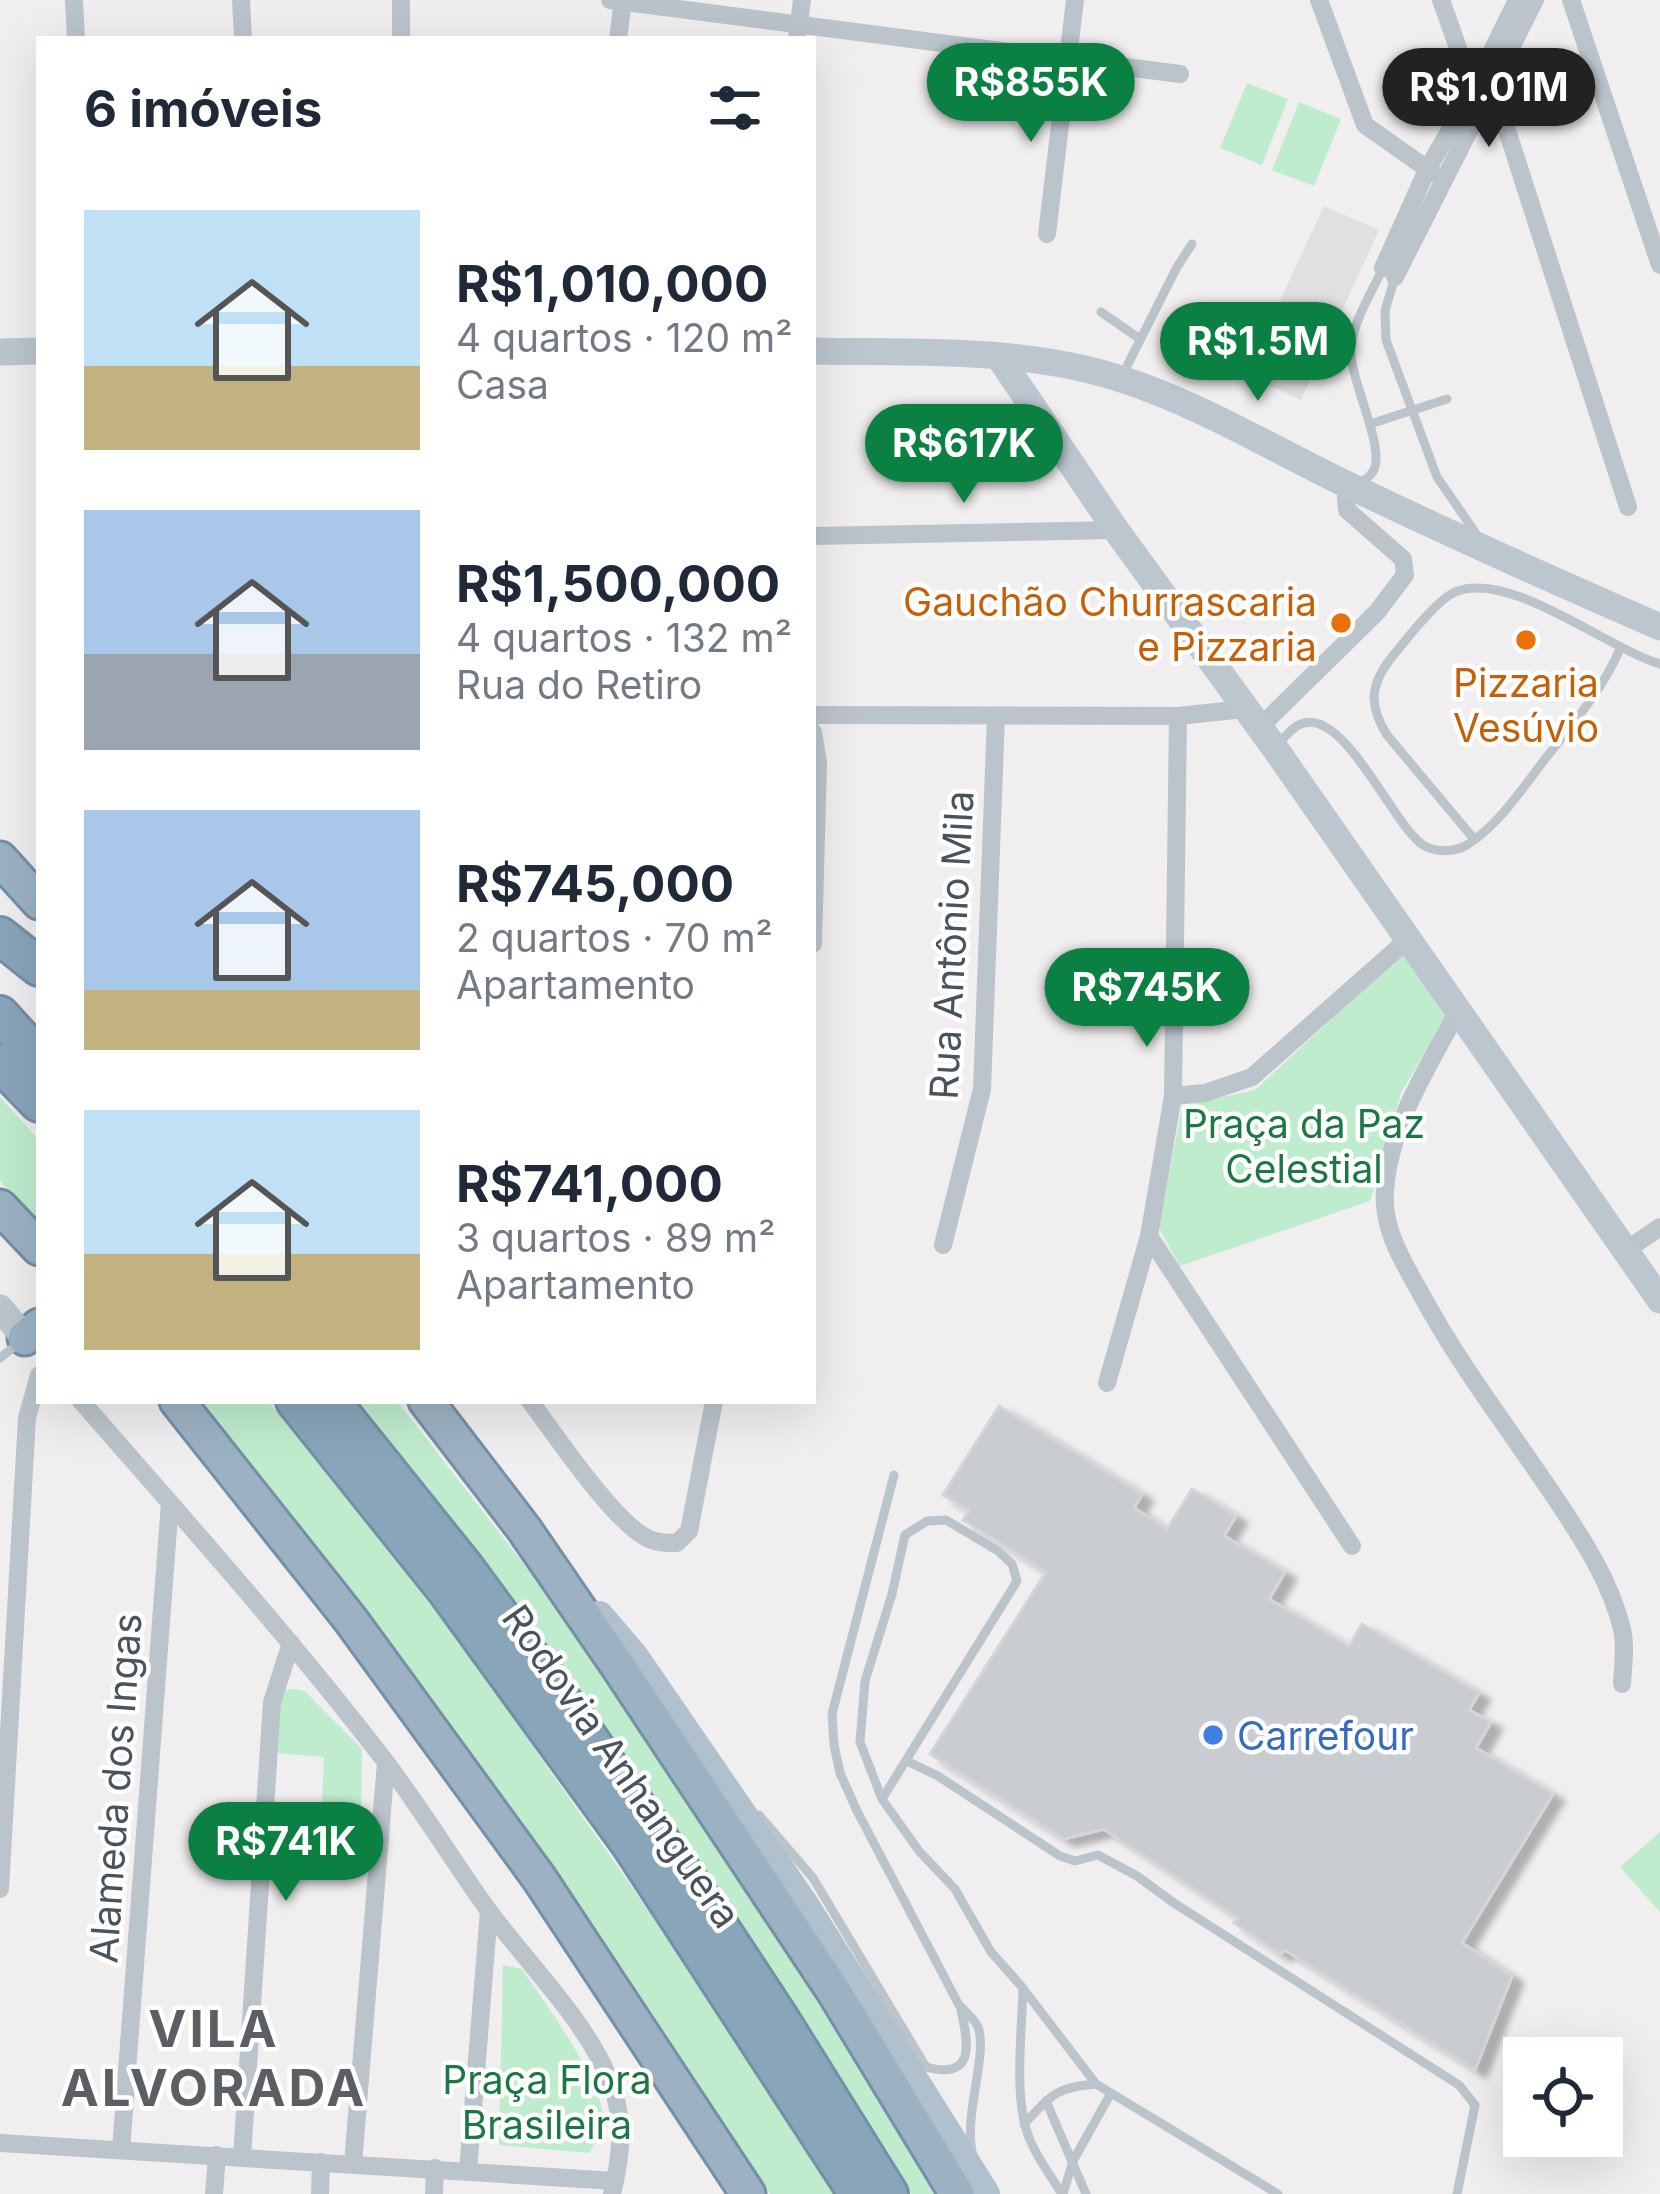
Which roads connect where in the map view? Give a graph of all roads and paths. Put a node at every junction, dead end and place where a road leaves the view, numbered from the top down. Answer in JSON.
{"nodes":[{"id":1,"x":74,"y":0,"type":"edge"},
{"id":2,"x":242,"y":0,"type":"edge"},
{"id":3,"x":401,"y":0,"type":"edge"},
{"id":4,"x":802,"y":0,"type":"edge"},
{"id":5,"x":1075,"y":0,"type":"edge"},
{"id":6,"x":1318,"y":0,"type":"edge"},
{"id":7,"x":1441,"y":0,"type":"edge"},
{"id":8,"x":1517,"y":0,"type":"edge"},
{"id":9,"x":1535,"y":0,"type":"edge"},
{"id":10,"x":1571,"y":0,"type":"edge"},
{"id":11,"x":619,"y":1,"type":"edge"},
{"id":12,"x":798,"y":33,"type":"edge"},
{"id":13,"x":76,"y":36,"type":"edge"},
{"id":14,"x":243,"y":36,"type":"edge"},
{"id":15,"x":401,"y":36,"type":"edge"},
{"id":16,"x":618,"y":36,"type":"edge"},
{"id":17,"x":1068,"y":62,"type":"junction"},
{"id":18,"x":1180,"y":74,"type":"dead end"},
{"id":19,"x":1479,"y":95,"type":"junction"},
{"id":20,"x":1435,"y":175,"type":"junction"},
{"id":21,"x":1047,"y":234,"type":"dead end"},
{"id":22,"x":1192,"y":244,"type":"dead end"},
{"id":23,"x":1660,"y":265,"type":"edge"},
{"id":24,"x":1389,"y":273,"type":"junction"},
{"id":25,"x":1100,"y":312,"type":"dead end"},
{"id":26,"x":1140,"y":339,"type":"junction"},
{"id":27,"x":36,"y":351,"type":"edge"},
{"id":28,"x":816,"y":351,"type":"edge"},
{"id":29,"x":0,"y":352,"type":"edge"},
{"id":30,"x":999,"y":356,"type":"junction"},
{"id":31,"x":1121,"y":379,"type":"junction"},
{"id":32,"x":1447,"y":399,"type":"dead end"},
{"id":33,"x":1411,"y":412,"type":"junction"},
{"id":34,"x":1370,"y":424,"type":"junction"},
{"id":35,"x":1352,"y":488,"type":"junction"},
{"id":36,"x":1628,"y":507,"type":"dead end"},
{"id":37,"x":1116,"y":530,"type":"junction"},
{"id":38,"x":816,"y":536,"type":"edge"},
{"id":39,"x":1488,"y":549,"type":"junction"},
{"id":40,"x":1660,"y":627,"type":"edge"},
{"id":41,"x":1620,"y":649,"type":"junction"},
{"id":42,"x":1660,"y":664,"type":"edge"},
{"id":43,"x":816,"y":715,"type":"edge"},
{"id":44,"x":997,"y":716,"type":"junction"},
{"id":45,"x":1178,"y":716,"type":"junction"},
{"id":46,"x":1259,"y":728,"type":"junction"},
{"id":47,"x":816,"y":751,"type":"edge"},
{"id":48,"x":1474,"y":839,"type":"junction"},
{"id":49,"x":816,"y":851,"type":"edge"},
{"id":50,"x":0,"y":859,"type":"edge"},
{"id":51,"x":36,"y":899,"type":"edge"},
{"id":52,"x":0,"y":936,"type":"edge"},
{"id":53,"x":1407,"y":940,"type":"junction"},
{"id":54,"x":36,"y":965,"type":"edge"},
{"id":55,"x":1457,"y":1013,"type":"junction"},
{"id":56,"x":0,"y":1016,"type":"edge"},
{"id":57,"x":36,"y":1055,"type":"edge"},
{"id":58,"x":0,"y":1063,"type":"edge"},
{"id":59,"x":1173,"y":1096,"type":"junction"},
{"id":60,"x":36,"y":1100,"type":"edge"},
{"id":61,"x":0,"y":1208,"type":"edge"},
{"id":62,"x":1660,"y":1227,"type":"edge"},
{"id":63,"x":1149,"y":1236,"type":"junction"},
{"id":64,"x":36,"y":1245,"type":"edge"},
{"id":65,"x":943,"y":1245,"type":"dead end"},
{"id":66,"x":1625,"y":1251,"type":"junction"},
{"id":67,"x":1660,"y":1300,"type":"edge"},
{"id":68,"x":0,"y":1308,"type":"edge"},
{"id":69,"x":26,"y":1344,"type":"edge"},
{"id":70,"x":1107,"y":1383,"type":"dead end"},
{"id":71,"x":36,"y":1386,"type":"edge"},
{"id":72,"x":84,"y":1404,"type":"edge"},
{"id":73,"x":179,"y":1404,"type":"edge"},
{"id":74,"x":297,"y":1404,"type":"edge"},
{"id":75,"x":333,"y":1404,"type":"edge"},
{"id":76,"x":428,"y":1404,"type":"edge"},
{"id":77,"x":532,"y":1404,"type":"edge"},
{"id":78,"x":713,"y":1404,"type":"edge"},
{"id":79,"x":894,"y":1475,"type":"dead end"},
{"id":80,"x":170,"y":1503,"type":"junction"},
{"id":81,"x":524,"y":1529,"type":"junction"},
{"id":82,"x":903,"y":1542,"type":"junction"},
{"id":83,"x":1352,"y":1546,"type":"dead end"},
{"id":84,"x":877,"y":1550,"type":"junction"},
{"id":85,"x":291,"y":1643,"type":"junction"},
{"id":86,"x":1622,"y":1684,"type":"dead end"},
{"id":87,"x":908,"y":1761,"type":"junction"},
{"id":88,"x":386,"y":1763,"type":"junction"},
{"id":89,"x":712,"y":1768,"type":"junction"},
{"id":90,"x":3,"y":1789,"type":"edge"},
{"id":91,"x":882,"y":1799,"type":"junction"},
{"id":92,"x":0,"y":1889,"type":"edge"},
{"id":93,"x":489,"y":1911,"type":"junction"},
{"id":94,"x":1023,"y":1988,"type":"junction"},
{"id":95,"x":959,"y":2005,"type":"junction"},
{"id":96,"x":1096,"y":2084,"type":"junction"},
{"id":97,"x":1111,"y":2093,"type":"junction"},
{"id":98,"x":1046,"y":2102,"type":"junction"},
{"id":99,"x":1024,"y":2124,"type":"junction"},
{"id":100,"x":0,"y":2143,"type":"edge"},
{"id":101,"x":122,"y":2150,"type":"junction"},
{"id":102,"x":218,"y":2156,"type":"junction"},
{"id":103,"x":242,"y":2157,"type":"junction"},
{"id":104,"x":1073,"y":2161,"type":"junction"},
{"id":105,"x":321,"y":2162,"type":"junction"},
{"id":106,"x":352,"y":2164,"type":"junction"},
{"id":107,"x":435,"y":2168,"type":"junction"},
{"id":108,"x":468,"y":2170,"type":"junction"},
{"id":109,"x":618,"y":2190,"type":"edge"},
{"id":110,"x":975,"y":2193,"type":"edge"},
{"id":111,"x":214,"y":2194,"type":"edge"},
{"id":112,"x":320,"y":2194,"type":"edge"},
{"id":113,"x":434,"y":2194,"type":"edge"},
{"id":114,"x":748,"y":2194,"type":"edge"},
{"id":115,"x":858,"y":2194,"type":"edge"},
{"id":116,"x":889,"y":2194,"type":"edge"},
{"id":117,"x":1062,"y":2194,"type":"edge"},
{"id":118,"x":1086,"y":2194,"type":"edge"},
{"id":119,"x":1278,"y":2194,"type":"edge"},
{"id":120,"x":1456,"y":2194,"type":"edge"}],
"edges":[{"from":1,"to":13,"type":"street"},
{"from":2,"to":14,"type":"street"},
{"from":3,"to":15,"type":"street"},
{"from":4,"to":12,"type":"street"},
{"from":5,"to":17,"type":"street"},
{"from":6,"to":20,"type":"street"},
{"from":7,"to":19,"type":"street"},
{"from":8,"to":19,"type":"street"},
{"from":9,"to":19,"type":"street"},
{"from":10,"to":23,"type":"street"},
{"from":11,"to":12,"type":"street"},
{"from":11,"to":16,"type":"street"},
{"from":12,"to":17,"type":"street"},
{"from":17,"to":18,"type":"street"},
{"from":17,"to":21,"type":"street"},
{"from":19,"to":20,"type":"street"},
{"from":19,"to":36,"type":"street"},
{"from":20,"to":24,"type":"street"},
{"from":22,"to":26,"type":"lane"},
{"from":24,"to":33,"type":"lane"},
{"from":24,"to":34,"type":"lane"},
{"from":25,"to":26,"type":"lane"},
{"from":26,"to":31,"type":"lane"},
{"from":27,"to":29,"type":"main road"},
{"from":28,"to":30,"type":"main road"},
{"from":30,"to":31,"type":"main road"},
{"from":30,"to":37,"type":"main road"},
{"from":31,"to":35,"type":"main road"},
{"from":32,"to":33,"type":"lane"},
{"from":33,"to":34,"type":"lane"},
{"from":33,"to":39,"type":"lane"},
{"from":34,"to":35,"type":"lane"},
{"from":35,"to":39,"type":"main road"},
{"from":35,"to":46,"type":"street"},
{"from":37,"to":38,"type":"street"},
{"from":37,"to":46,"type":"main road"},
{"from":39,"to":40,"type":"main road"},
{"from":41,"to":42,"type":"lane"},
{"from":41,"to":48,"type":"lane"},
{"from":41,"to":48,"type":"lane"},
{"from":43,"to":44,"type":"street"},
{"from":44,"to":45,"type":"street"},
{"from":44,"to":65,"type":"street","name":"Rua Antônio Mila"},
{"from":45,"to":46,"type":"street"},
{"from":45,"to":59,"type":"street"},
{"from":46,"to":48,"type":"lane"},
{"from":46,"to":53,"type":"main road"},
{"from":47,"to":49,"type":"street"},
{"from":50,"to":51,"type":"highway"},
{"from":52,"to":54,"type":"highway"},
{"from":53,"to":55,"type":"main road"},
{"from":53,"to":59,"type":"street"},
{"from":55,"to":66,"type":"main road"},
{"from":55,"to":86,"type":"street"},
{"from":56,"to":57,"type":"highway"},
{"from":58,"to":60,"type":"highway"},
{"from":59,"to":63,"type":"street"},
{"from":61,"to":64,"type":"highway"},
{"from":62,"to":66,"type":"street"},
{"from":63,"to":70,"type":"street"},
{"from":63,"to":83,"type":"street"},
{"from":66,"to":67,"type":"main road"},
{"from":68,"to":69,"type":"main road"},
{"from":71,"to":90,"type":"street"},
{"from":72,"to":80,"type":"street"},
{"from":73,"to":114,"type":"highway"},
{"from":74,"to":115,"type":"highway","name":"Rodovia Anhanguera"},
{"from":75,"to":116,"type":"highway","name":"Rodovia Anhanguera"},
{"from":76,"to":81,"type":"highway"},
{"from":77,"to":78,"type":"street"},
{"from":79,"to":84,"type":"lane"},
{"from":80,"to":85,"type":"street"},
{"from":80,"to":101,"type":"street","name":"Alameda dos Ingas"},
{"from":81,"to":89,"type":"main road"},
{"from":81,"to":110,"type":"highway"},
{"from":82,"to":84,"type":"lane"},
{"from":82,"to":87,"type":"lane"},
{"from":82,"to":91,"type":"lane"},
{"from":84,"to":95,"type":"lane"},
{"from":85,"to":88,"type":"street"},
{"from":85,"to":103,"type":"street"},
{"from":87,"to":91,"type":"lane"},
{"from":87,"to":120,"type":"lane"},
{"from":88,"to":93,"type":"street"},
{"from":88,"to":106,"type":"street"},
{"from":89,"to":95,"type":"lane"},
{"from":89,"to":110,"type":"main road"},
{"from":90,"to":92,"type":"street"},
{"from":91,"to":94,"type":"lane"},
{"from":93,"to":108,"type":"street"},
{"from":93,"to":109,"type":"street"},
{"from":94,"to":96,"type":"lane"},
{"from":94,"to":99,"type":"lane"},
{"from":95,"to":110,"type":"lane"},
{"from":96,"to":97,"type":"lane"},
{"from":96,"to":98,"type":"lane"},
{"from":97,"to":104,"type":"lane"},
{"from":97,"to":119,"type":"lane"},
{"from":98,"to":99,"type":"lane"},
{"from":98,"to":104,"type":"lane"},
{"from":99,"to":117,"type":"lane"},
{"from":100,"to":101,"type":"street"},
{"from":101,"to":102,"type":"street"},
{"from":102,"to":103,"type":"street"},
{"from":102,"to":111,"type":"street"},
{"from":103,"to":105,"type":"street"},
{"from":104,"to":117,"type":"lane"},
{"from":104,"to":118,"type":"lane"},
{"from":105,"to":106,"type":"street"},
{"from":105,"to":112,"type":"street"},
{"from":106,"to":107,"type":"street"},
{"from":107,"to":108,"type":"street"},
{"from":107,"to":113,"type":"street"},
{"from":108,"to":109,"type":"street"}]}
